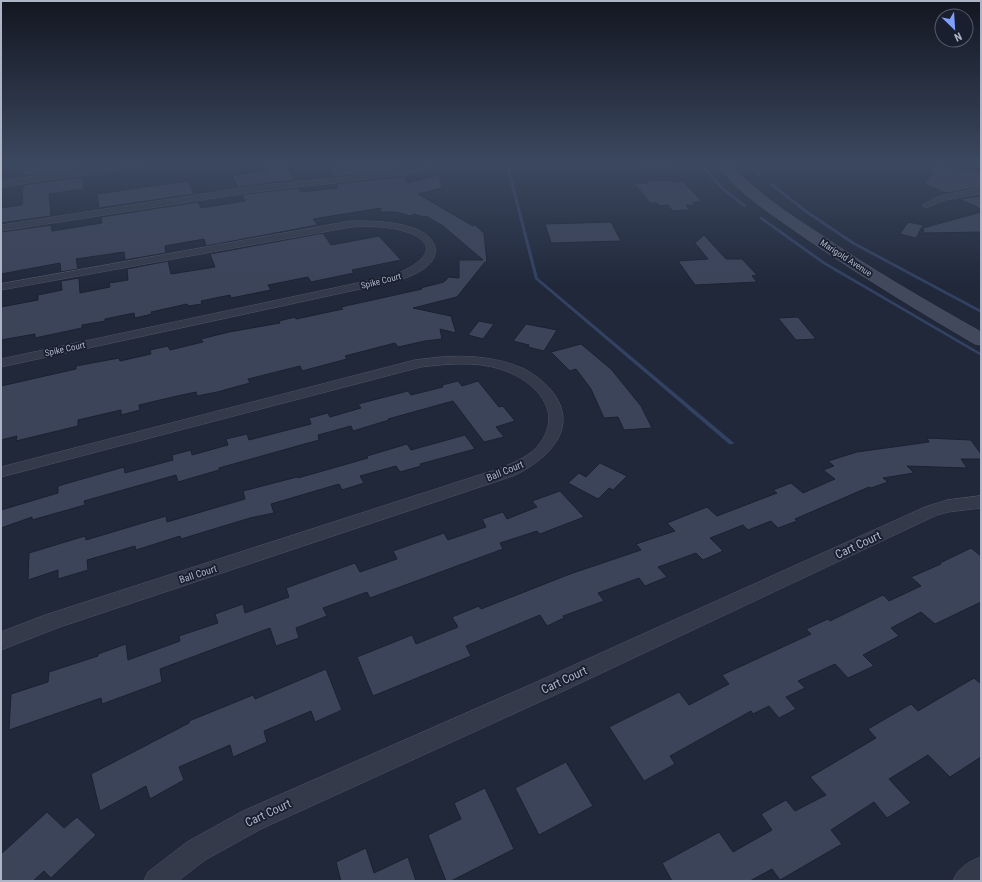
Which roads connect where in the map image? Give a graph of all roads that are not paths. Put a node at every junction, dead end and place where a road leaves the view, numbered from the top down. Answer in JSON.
{"nodes":[{"id":1,"x":162,"y":203,"type":"edge"},
{"id":2,"x":766,"y":203,"type":"edge"},
{"id":3,"x":930,"y":203,"type":"edge"},
{"id":4,"x":926,"y":205,"type":"dead end"},
{"id":5,"x":1,"y":228,"type":"edge"},
{"id":6,"x":1,"y":287,"type":"edge"},
{"id":7,"x":981,"y":340,"type":"edge"},
{"id":8,"x":1,"y":363,"type":"edge"},
{"id":9,"x":1,"y":472,"type":"edge"},
{"id":10,"x":981,"y":502,"type":"edge"},
{"id":11,"x":1,"y":641,"type":"edge"},
{"id":12,"x":981,"y":870,"type":"edge"},
{"id":13,"x":157,"y":881,"type":"edge"},
{"id":14,"x":966,"y":881,"type":"edge"}],
"edges":[{"from":1,"to":5,"type":"street"},
{"from":2,"to":7,"type":"main road","name":"Marigold Avenue"},
{"from":3,"to":4,"type":"street"},
{"from":6,"to":8,"type":"street","name":"Spike Court"},
{"from":9,"to":11,"type":"street","name":"Ball Court"},
{"from":10,"to":13,"type":"street","name":"Cart Court"},
{"from":12,"to":14,"type":"street"}]}
